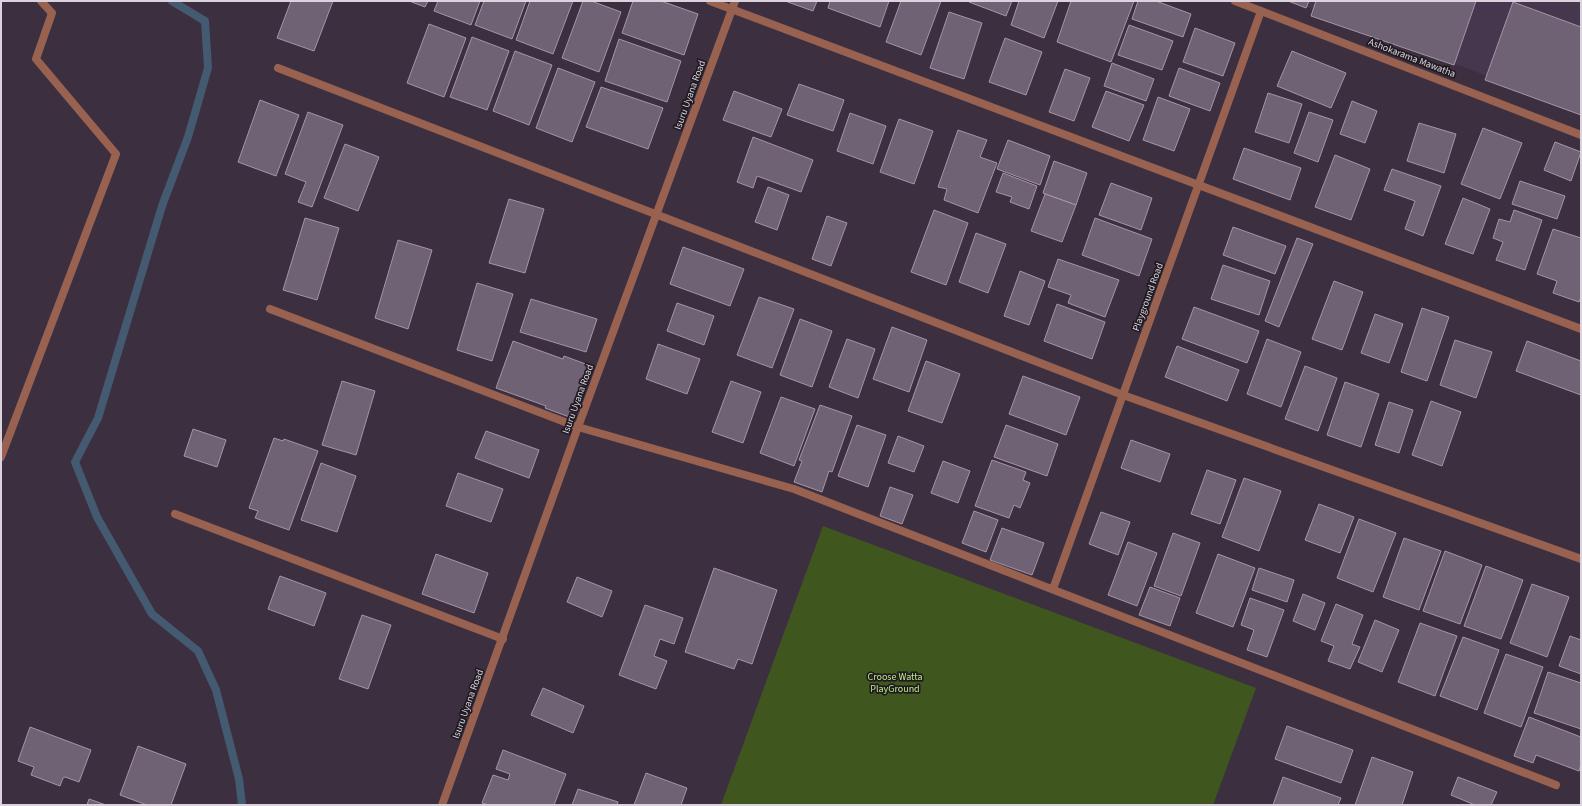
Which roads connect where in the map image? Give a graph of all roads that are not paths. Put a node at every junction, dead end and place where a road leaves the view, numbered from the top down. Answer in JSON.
{"nodes":[{"id":1,"x":41,"y":1,"type":"edge"},
{"id":2,"x":710,"y":1,"type":"edge"},
{"id":3,"x":735,"y":1,"type":"edge"},
{"id":4,"x":1235,"y":1,"type":"edge"},
{"id":5,"x":732,"y":9,"type":"junction"},
{"id":6,"x":1261,"y":11,"type":"junction"},
{"id":7,"x":278,"y":68,"type":"dead end"},
{"id":8,"x":1581,"y":135,"type":"edge"},
{"id":9,"x":1199,"y":185,"type":"junction"},
{"id":10,"x":658,"y":214,"type":"junction"},
{"id":11,"x":270,"y":309,"type":"dead end"},
{"id":12,"x":1581,"y":329,"type":"edge"},
{"id":13,"x":1123,"y":395,"type":"junction"},
{"id":14,"x":578,"y":427,"type":"junction"},
{"id":15,"x":1,"y":457,"type":"edge"},
{"id":16,"x":175,"y":514,"type":"dead end"},
{"id":17,"x":1581,"y":559,"type":"edge"},
{"id":18,"x":1053,"y":589,"type":"junction"},
{"id":19,"x":502,"y":639,"type":"junction"},
{"id":20,"x":1556,"y":784,"type":"dead end"},
{"id":21,"x":442,"y":805,"type":"edge"}],
"edges":[{"from":1,"to":15,"type":"street"},
{"from":2,"to":5,"type":"street"},
{"from":3,"to":5,"type":"street","name":"Isuru Uyana Road"},
{"from":4,"to":6,"type":"street","name":"Ashokarama Mawatha"},
{"from":5,"to":9,"type":"street"},
{"from":5,"to":10,"type":"street","name":"Isuru Uyana Road"},
{"from":6,"to":8,"type":"street","name":"Ashokarama Mawatha"},
{"from":6,"to":9,"type":"street","name":"Playground Road"},
{"from":7,"to":10,"type":"street"},
{"from":9,"to":12,"type":"street"},
{"from":9,"to":13,"type":"street","name":"Playground Road"},
{"from":10,"to":13,"type":"street"},
{"from":10,"to":14,"type":"street","name":"Isuru Uyana Road"},
{"from":11,"to":14,"type":"street"},
{"from":13,"to":17,"type":"street"},
{"from":13,"to":18,"type":"street","name":"Playground Road"},
{"from":14,"to":18,"type":"street"},
{"from":14,"to":19,"type":"street","name":"Isuru Uyana Road"},
{"from":16,"to":19,"type":"street"},
{"from":18,"to":20,"type":"street"},
{"from":19,"to":21,"type":"street","name":"Isuru Uyana Road"}]}
